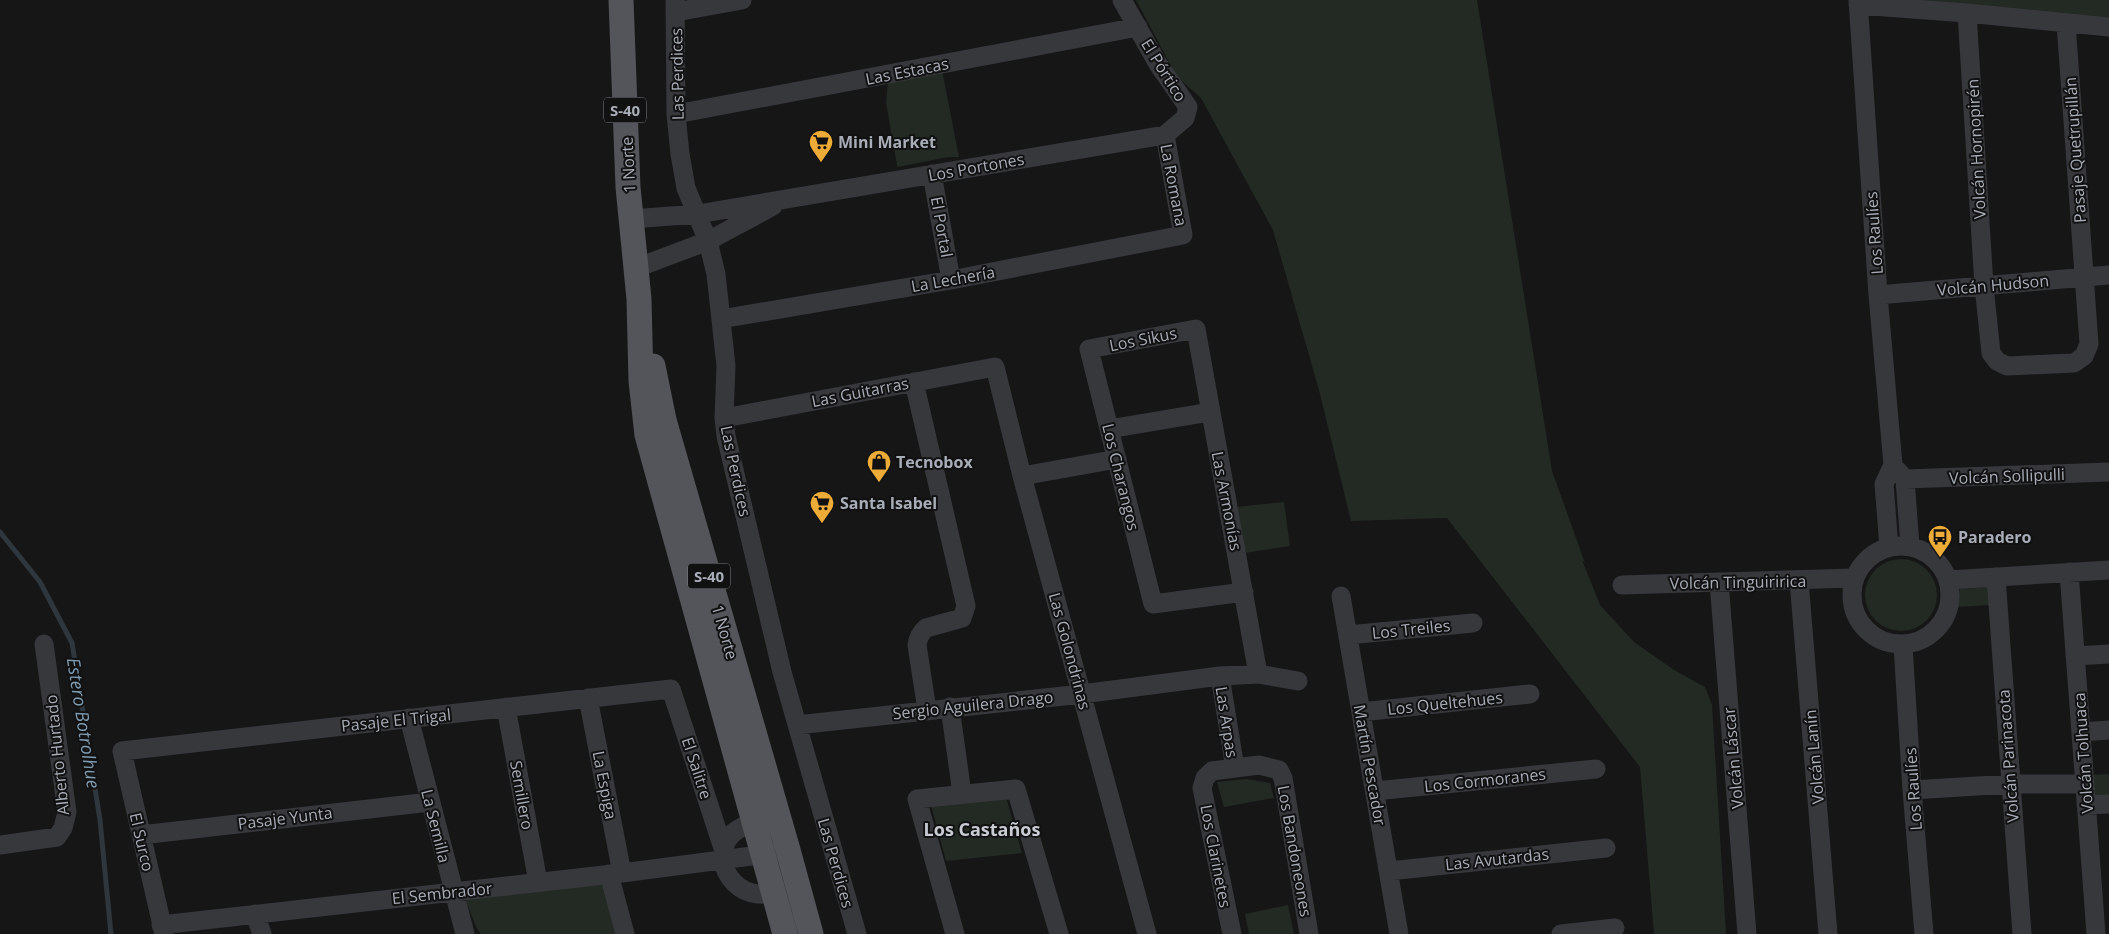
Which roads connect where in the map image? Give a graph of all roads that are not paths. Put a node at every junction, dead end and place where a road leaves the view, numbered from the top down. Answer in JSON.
{"nodes":[{"id":1,"x":621,"y":0,"type":"edge"},
{"id":2,"x":742,"y":0,"type":"edge"},
{"id":3,"x":1122,"y":0,"type":"edge"},
{"id":4,"x":1858,"y":2,"type":"edge"},
{"id":5,"x":676,"y":6,"type":"edge"},
{"id":6,"x":1967,"y":13,"type":"junction"},
{"id":7,"x":2066,"y":24,"type":"junction"},
{"id":8,"x":1138,"y":27,"type":"junction"},
{"id":9,"x":2109,"y":27,"type":"edge"},
{"id":10,"x":676,"y":114,"type":"junction"},
{"id":11,"x":1165,"y":135,"type":"junction"},
{"id":12,"x":932,"y":174,"type":"junction"},
{"id":13,"x":788,"y":198,"type":"junction"},
{"id":14,"x":698,"y":214,"type":"junction"},
{"id":15,"x":631,"y":219,"type":"junction"},
{"id":16,"x":1183,"y":235,"type":"joint"},
{"id":17,"x":708,"y":241,"type":"junction"},
{"id":18,"x":636,"y":268,"type":"junction"},
{"id":19,"x":2109,"y":276,"type":"edge"},
{"id":20,"x":2083,"y":277,"type":"junction"},
{"id":21,"x":951,"y":280,"type":"junction"},
{"id":22,"x":1984,"y":286,"type":"junction"},
{"id":23,"x":1878,"y":295,"type":"junction"},
{"id":24,"x":639,"y":299,"type":"junction"},
{"id":25,"x":722,"y":319,"type":"junction"},
{"id":26,"x":1196,"y":329,"type":"joint"},
{"id":27,"x":1089,"y":350,"type":"joint"},
{"id":28,"x":995,"y":367,"type":"joint"},
{"id":29,"x":914,"y":382,"type":"junction"},
{"id":30,"x":1210,"y":412,"type":"junction"},
{"id":31,"x":724,"y":418,"type":"junction"},
{"id":32,"x":1109,"y":429,"type":"junction"},
{"id":33,"x":1117,"y":459,"type":"junction"},
{"id":34,"x":1899,"y":472,"type":"junction"},
{"id":35,"x":2109,"y":472,"type":"edge"},
{"id":36,"x":1022,"y":476,"type":"junction"},
{"id":37,"x":1910,"y":546,"type":"junction"},
{"id":38,"x":1888,"y":547,"type":"junction"},
{"id":39,"x":2109,"y":570,"type":"edge"},
{"id":40,"x":2069,"y":572,"type":"junction"},
{"id":41,"x":1996,"y":577,"type":"junction"},
{"id":42,"x":1854,"y":578,"type":"junction"},
{"id":43,"x":1799,"y":580,"type":"junction"},
{"id":44,"x":1948,"y":580,"type":"junction"},
{"id":45,"x":1719,"y":582,"type":"junction"},
{"id":46,"x":1622,"y":584,"type":"dead end"},
{"id":47,"x":1244,"y":592,"type":"junction"},
{"id":48,"x":1341,"y":596,"type":"dead end"},
{"id":49,"x":1473,"y":623,"type":"dead end"},
{"id":50,"x":1348,"y":635,"type":"junction"},
{"id":51,"x":44,"y":644,"type":"dead end"},
{"id":52,"x":1903,"y":645,"type":"junction"},
{"id":53,"x":2109,"y":654,"type":"edge"},
{"id":54,"x":2075,"y":656,"type":"junction"},
{"id":55,"x":1258,"y":674,"type":"junction"},
{"id":56,"x":1220,"y":676,"type":"junction"},
{"id":57,"x":1298,"y":681,"type":"dead end"},
{"id":58,"x":671,"y":688,"type":"joint"},
{"id":59,"x":1082,"y":694,"type":"junction"},
{"id":60,"x":1530,"y":694,"type":"dead end"},
{"id":61,"x":588,"y":698,"type":"junction"},
{"id":62,"x":506,"y":707,"type":"junction"},
{"id":63,"x":950,"y":707,"type":"junction"},
{"id":64,"x":927,"y":710,"type":"junction"},
{"id":65,"x":1361,"y":712,"type":"junction"},
{"id":66,"x":409,"y":718,"type":"junction"},
{"id":67,"x":797,"y":725,"type":"junction"},
{"id":68,"x":2109,"y":730,"type":"edge"},
{"id":69,"x":2081,"y":732,"type":"junction"},
{"id":70,"x":122,"y":751,"type":"joint"},
{"id":71,"x":1235,"y":768,"type":"junction"},
{"id":72,"x":1596,"y":769,"type":"dead end"},
{"id":73,"x":2010,"y":784,"type":"junction"},
{"id":74,"x":2085,"y":784,"type":"junction"},
{"id":75,"x":1912,"y":790,"type":"junction"},
{"id":76,"x":1375,"y":791,"type":"junction"},
{"id":77,"x":962,"y":794,"type":"junction"},
{"id":78,"x":430,"y":802,"type":"junction"},
{"id":79,"x":2109,"y":804,"type":"edge"},
{"id":80,"x":2086,"y":805,"type":"junction"},
{"id":81,"x":756,"y":823,"type":"junction"},
{"id":82,"x":141,"y":835,"type":"junction"},
{"id":83,"x":0,"y":846,"type":"edge"},
{"id":84,"x":1606,"y":848,"type":"dead end"},
{"id":85,"x":788,"y":850,"type":"junction"},
{"id":86,"x":723,"y":854,"type":"junction"},
{"id":87,"x":763,"y":856,"type":"junction"},
{"id":88,"x":1388,"y":871,"type":"junction"},
{"id":89,"x":615,"y":873,"type":"junction"},
{"id":90,"x":2101,"y":881,"type":"edge"},
{"id":91,"x":538,"y":882,"type":"junction"},
{"id":92,"x":453,"y":892,"type":"junction"},
{"id":93,"x":774,"y":893,"type":"junction"},
{"id":94,"x":255,"y":914,"type":"junction"},
{"id":95,"x":1615,"y":928,"type":"dead end"},
{"id":96,"x":162,"y":929,"type":"edge"},
{"id":97,"x":262,"y":934,"type":"edge"},
{"id":98,"x":465,"y":934,"type":"edge"},
{"id":99,"x":625,"y":934,"type":"edge"},
{"id":100,"x":785,"y":934,"type":"edge"},
{"id":101,"x":810,"y":934,"type":"edge"},
{"id":102,"x":857,"y":934,"type":"edge"},
{"id":103,"x":955,"y":934,"type":"edge"},
{"id":104,"x":1059,"y":934,"type":"edge"},
{"id":105,"x":1147,"y":934,"type":"edge"},
{"id":106,"x":1232,"y":934,"type":"edge"},
{"id":107,"x":1309,"y":934,"type":"edge"},
{"id":108,"x":1399,"y":934,"type":"edge"},
{"id":109,"x":1562,"y":934,"type":"edge"},
{"id":110,"x":1747,"y":934,"type":"edge"},
{"id":111,"x":1828,"y":934,"type":"edge"},
{"id":112,"x":1924,"y":934,"type":"edge"},
{"id":113,"x":2022,"y":934,"type":"edge"},
{"id":114,"x":2096,"y":934,"type":"edge"}],
"edges":[{"from":1,"to":15,"type":"main road","name":"1 Norte","number":"S-40"},
{"from":2,"to":5,"type":"street"},
{"from":3,"to":8,"type":"street","name":"El Pórtico"},
{"from":4,"to":6,"type":"street"},
{"from":4,"to":23,"type":"street","name":"Los Raulíes"},
{"from":5,"to":10,"type":"street","name":"Las Perdices"},
{"from":6,"to":7,"type":"street"},
{"from":6,"to":22,"type":"street","name":"Volcán Hornopirén"},
{"from":7,"to":9,"type":"street"},
{"from":7,"to":20,"type":"street","name":"Pasaje Quetrupillán"},
{"from":8,"to":10,"type":"street","name":"Las Estacas"},
{"from":8,"to":11,"type":"street","name":"El Pórtico"},
{"from":10,"to":14,"type":"street","name":"Las Perdices"},
{"from":11,"to":12,"type":"street","name":"Los Portones"},
{"from":11,"to":16,"type":"street","name":"La Romana"},
{"from":12,"to":13,"type":"street","name":"Los Portones"},
{"from":12,"to":21,"type":"street","name":"El Portal"},
{"from":13,"to":14,"type":"street","name":"Los Portones"},
{"from":13,"to":17,"type":"street","name":"Los Portones"},
{"from":14,"to":15,"type":"street","name":"Los Portones"},
{"from":14,"to":17,"type":"street","name":"Las Perdices"},
{"from":15,"to":18,"type":"main road","name":"1 Norte","number":"S-40"},
{"from":16,"to":21,"type":"street","name":"La Lechería"},
{"from":17,"to":18,"type":"street","name":"Los Portones"},
{"from":17,"to":25,"type":"street","name":"Las Perdices"},
{"from":18,"to":24,"type":"main road","name":"1 Norte","number":"S-40"},
{"from":19,"to":20,"type":"street","name":"Volcán Hudson"},
{"from":20,"to":22,"type":"street","name":"Volcán Hudson"},
{"from":20,"to":22,"type":"street","name":"Volcán Hornopirén"},
{"from":21,"to":25,"type":"street","name":"La Lechería"},
{"from":22,"to":23,"type":"street","name":"Volcán Hudson"},
{"from":23,"to":34,"type":"street","name":"Los Raulíes"},
{"from":24,"to":81,"type":"main road","name":"1 Norte","number":"S-40"},
{"from":24,"to":85,"type":"main road","name":"1 Norte","number":"S-40"},
{"from":25,"to":31,"type":"street","name":"Las Perdices"},
{"from":26,"to":27,"type":"street","name":"Los Sikus"},
{"from":26,"to":30,"type":"street","name":"Las Armonías"},
{"from":27,"to":32,"type":"street","name":"Los Charangos"},
{"from":28,"to":29,"type":"street","name":"Las Guitarras"},
{"from":28,"to":36,"type":"street","name":"Las Golondrinas"},
{"from":29,"to":31,"type":"street","name":"Las Guitarras"},
{"from":29,"to":64,"type":"street"},
{"from":30,"to":32,"type":"street"},
{"from":30,"to":47,"type":"street","name":"Las Armonías"},
{"from":31,"to":67,"type":"street","name":"Las Perdices"},
{"from":32,"to":33,"type":"street","name":"Los Charangos"},
{"from":33,"to":36,"type":"street"},
{"from":33,"to":47,"type":"street","name":"Los Charangos"},
{"from":34,"to":35,"type":"street","name":"Volcán Sollipulli"},
{"from":34,"to":37,"type":"street","name":"Los Raulíes"},
{"from":34,"to":38,"type":"street","name":"Los Raulíes"},
{"from":36,"to":59,"type":"street","name":"Las Golondrinas"},
{"from":37,"to":38,"type":"street"},
{"from":37,"to":44,"type":"street"},
{"from":38,"to":42,"type":"street"},
{"from":39,"to":40,"type":"street"},
{"from":40,"to":41,"type":"street"},
{"from":40,"to":54,"type":"street","name":"Volcán Tolhuaca"},
{"from":41,"to":44,"type":"street"},
{"from":41,"to":73,"type":"street","name":"Volcán Parinacota"},
{"from":42,"to":43,"type":"street","name":"Volcán Tinguiririca"},
{"from":42,"to":52,"type":"street"},
{"from":43,"to":45,"type":"street","name":"Volcán Tinguiririca"},
{"from":43,"to":111,"type":"street","name":"Volcán Lanín"},
{"from":44,"to":52,"type":"street"},
{"from":45,"to":46,"type":"street","name":"Volcán Tinguiririca"},
{"from":45,"to":110,"type":"street","name":"Volcán Láscar"},
{"from":47,"to":55,"type":"street","name":"Las Armonías"},
{"from":48,"to":50,"type":"street","name":"Martín Pescador"},
{"from":49,"to":50,"type":"street","name":"Los Treiles"},
{"from":50,"to":65,"type":"street","name":"Martín Pescador"},
{"from":51,"to":83,"type":"street","name":"Alberto Hurtado"},
{"from":52,"to":75,"type":"street","name":"Los Raulíes"},
{"from":53,"to":54,"type":"street"},
{"from":54,"to":69,"type":"street","name":"Volcán Tolhuaca"},
{"from":55,"to":56,"type":"street","name":"Sergio Aguilera Drago"},
{"from":55,"to":57,"type":"street","name":"Sergio Aguilera Drago"},
{"from":56,"to":59,"type":"street","name":"Sergio Aguilera Drago"},
{"from":56,"to":71,"type":"street","name":"Las Arpas"},
{"from":58,"to":61,"type":"street","name":"Pasaje El Trigal"},
{"from":58,"to":86,"type":"street","name":"El Salitre"},
{"from":59,"to":63,"type":"street","name":"Sergio Aguilera Drago"},
{"from":59,"to":105,"type":"street","name":"Las Golondrinas"},
{"from":60,"to":65,"type":"street","name":"Los Queltehues"},
{"from":61,"to":62,"type":"street","name":"Pasaje El Trigal"},
{"from":61,"to":89,"type":"street","name":"La Espiga"},
{"from":62,"to":66,"type":"street","name":"Pasaje El Trigal"},
{"from":62,"to":91,"type":"street","name":"Semillero"},
{"from":63,"to":64,"type":"street","name":"Sergio Aguilera Drago"},
{"from":63,"to":77,"type":"street"},
{"from":64,"to":67,"type":"street","name":"Sergio Aguilera Drago"},
{"from":65,"to":76,"type":"street","name":"Martín Pescador"},
{"from":66,"to":70,"type":"street","name":"Pasaje El Trigal"},
{"from":66,"to":78,"type":"street","name":"La Semilla"},
{"from":67,"to":102,"type":"street","name":"Las Perdices"},
{"from":68,"to":69,"type":"street"},
{"from":69,"to":74,"type":"street","name":"Volcán Tolhuaca"},
{"from":70,"to":82,"type":"street","name":"El Surco"},
{"from":71,"to":106,"type":"street","name":"Los Clarinetes"},
{"from":71,"to":107,"type":"street","name":"Los Bandoneones"},
{"from":72,"to":76,"type":"street","name":"Los Cormoranes"},
{"from":73,"to":74,"type":"street"},
{"from":73,"to":75,"type":"street"},
{"from":73,"to":113,"type":"street","name":"Volcán Parinacota"},
{"from":74,"to":80,"type":"street","name":"Volcán Tolhuaca"},
{"from":75,"to":112,"type":"street","name":"Los Raulíes"},
{"from":76,"to":88,"type":"street","name":"Martín Pescador"},
{"from":77,"to":103,"type":"street"},
{"from":77,"to":104,"type":"street"},
{"from":78,"to":82,"type":"street","name":"Pasaje Yunta"},
{"from":78,"to":92,"type":"street","name":"La Semilla"},
{"from":79,"to":80,"type":"street"},
{"from":80,"to":90,"type":"street","name":"Volcán Tolhuaca"},
{"from":81,"to":86,"type":"street"},
{"from":81,"to":87,"type":"main road","name":"1 Norte","number":"S-40"},
{"from":82,"to":96,"type":"street","name":"El Surco"},
{"from":84,"to":88,"type":"street","name":"Las Avutardas"},
{"from":85,"to":87,"type":"street","name":"El Sembrador"},
{"from":85,"to":101,"type":"main road","name":"1 Norte","number":"S-40"},
{"from":86,"to":87,"type":"street","name":"El Sembrador"},
{"from":86,"to":89,"type":"street","name":"El Sembrador"},
{"from":86,"to":93,"type":"street"},
{"from":87,"to":93,"type":"main road","name":"1 Norte","number":"S-40"},
{"from":88,"to":108,"type":"street","name":"Martín Pescador"},
{"from":89,"to":91,"type":"street","name":"El Sembrador"},
{"from":89,"to":99,"type":"street","name":"La Espiga"},
{"from":90,"to":114,"type":"street","name":"Volcán Tolhuaca"},
{"from":91,"to":92,"type":"street","name":"El Sembrador"},
{"from":92,"to":94,"type":"street","name":"El Sembrador"},
{"from":92,"to":98,"type":"street","name":"La Semilla"},
{"from":93,"to":100,"type":"main road","name":"1 Norte","number":"S-40"},
{"from":94,"to":96,"type":"street","name":"El Sembrador"},
{"from":94,"to":97,"type":"street"},
{"from":95,"to":109,"type":"street"}]}
